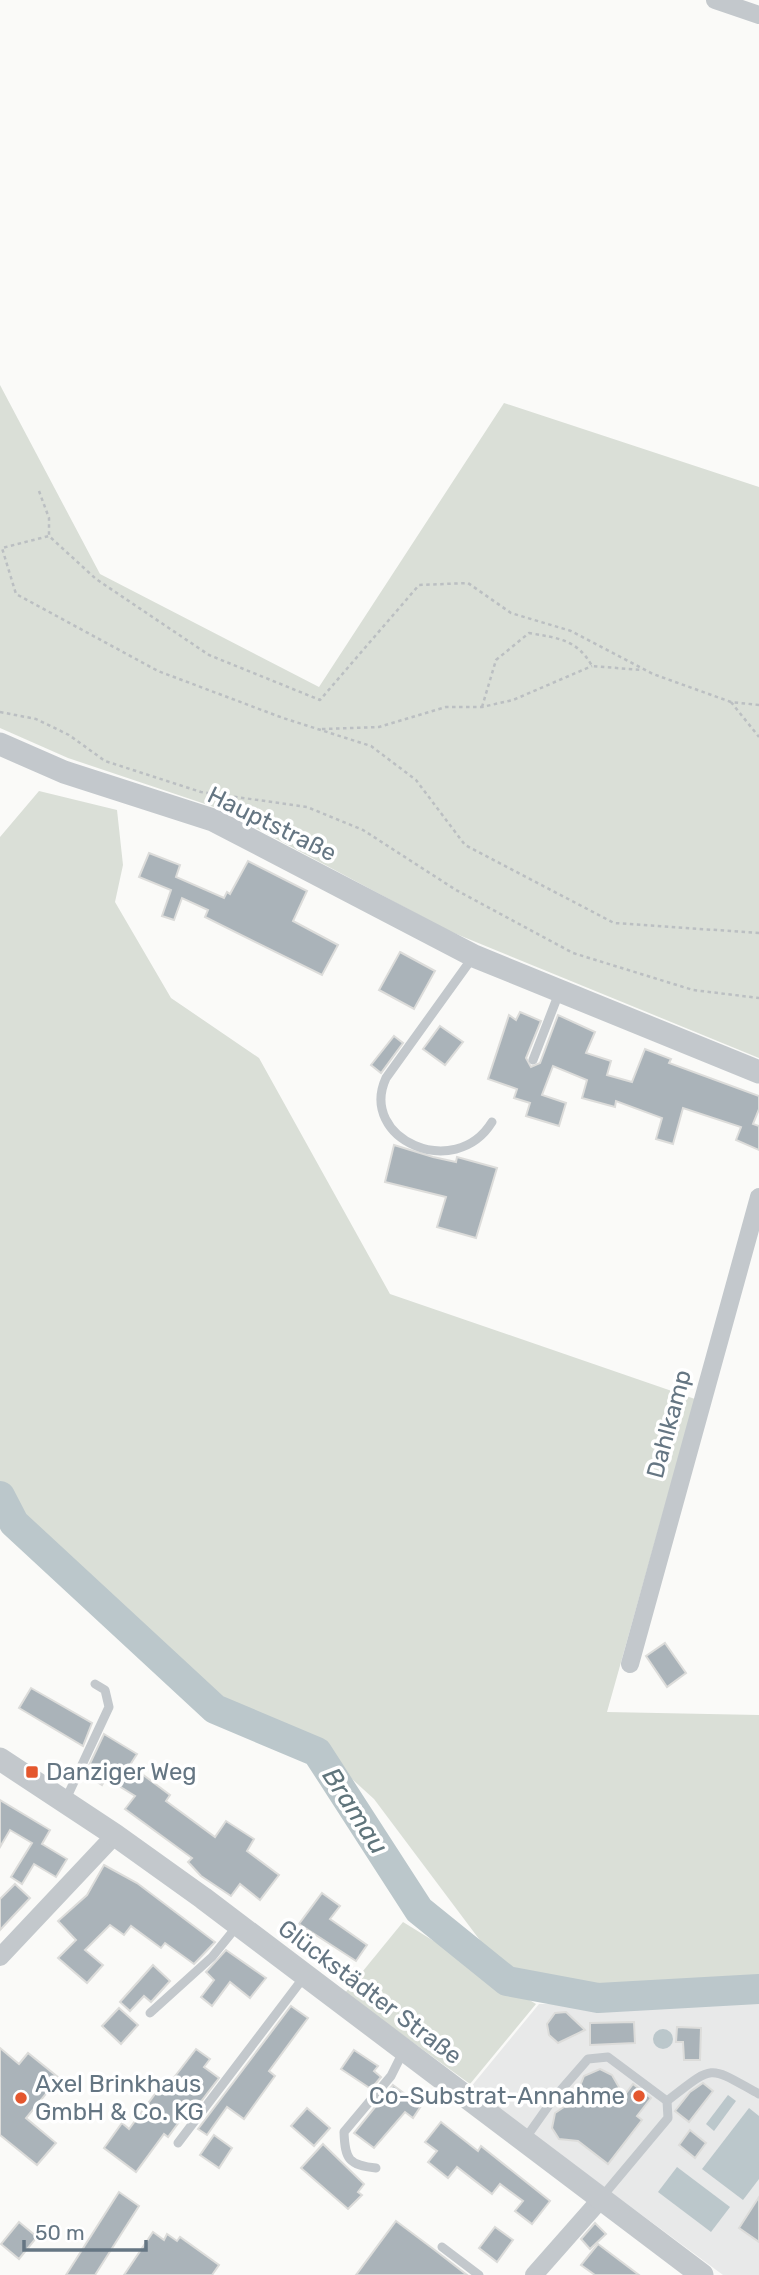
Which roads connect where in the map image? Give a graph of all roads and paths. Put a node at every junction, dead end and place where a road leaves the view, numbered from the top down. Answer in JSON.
{"nodes":[{"id":1,"x":715,"y":0,"type":"edge"},
{"id":2,"x":759,"y":15,"type":"edge"},
{"id":3,"x":39,"y":491,"type":"dead end"},
{"id":4,"x":49,"y":537,"type":"junction"},
{"id":5,"x":592,"y":666,"type":"junction"},
{"id":6,"x":645,"y":670,"type":"junction"},
{"id":7,"x":731,"y":702,"type":"junction"},
{"id":8,"x":759,"y":705,"type":"edge"},
{"id":9,"x":482,"y":707,"type":"junction"},
{"id":10,"x":0,"y":712,"type":"edge"},
{"id":11,"x":318,"y":729,"type":"junction"},
{"id":12,"x":759,"y":737,"type":"edge"},
{"id":13,"x":0,"y":744,"type":"edge"},
{"id":14,"x":759,"y":933,"type":"edge"},
{"id":15,"x":474,"y":956,"type":"junction"},
{"id":16,"x":559,"y":993,"type":"junction"},
{"id":17,"x":759,"y":998,"type":"edge"},
{"id":18,"x":533,"y":1060,"type":"dead end"},
{"id":19,"x":759,"y":1072,"type":"edge"},
{"id":20,"x":492,"y":1122,"type":"dead end"},
{"id":21,"x":759,"y":1197,"type":"edge"},
{"id":22,"x":630,"y":1664,"type":"dead end"},
{"id":23,"x":95,"y":1684,"type":"dead end"},
{"id":24,"x":0,"y":1759,"type":"edge"},
{"id":25,"x":65,"y":1801,"type":"junction"},
{"id":26,"x":115,"y":1835,"type":"junction"},
{"id":27,"x":238,"y":1925,"type":"junction"},
{"id":28,"x":0,"y":1957,"type":"edge"},
{"id":29,"x":305,"y":1976,"type":"junction"},
{"id":30,"x":150,"y":2013,"type":"dead end"},
{"id":31,"x":404,"y":2051,"type":"junction"},
{"id":32,"x":759,"y":2094,"type":"edge"},
{"id":33,"x":667,"y":2101,"type":"junction"},
{"id":34,"x":523,"y":2140,"type":"junction"},
{"id":35,"x":178,"y":2143,"type":"dead end"},
{"id":36,"x":376,"y":2168,"type":"dead end"},
{"id":37,"x":601,"y":2199,"type":"junction"},
{"id":38,"x":442,"y":2247,"type":"dead end"},
{"id":39,"x":480,"y":2275,"type":"edge"},
{"id":40,"x":534,"y":2275,"type":"edge"},
{"id":41,"x":702,"y":2275,"type":"edge"}],
"edges":[{"from":1,"to":2,"type":"street"},
{"from":3,"to":4,"type":"path"},
{"from":4,"to":6,"type":"path"},
{"from":4,"to":11,"type":"path"},
{"from":5,"to":6,"type":"path"},
{"from":5,"to":9,"type":"path"},
{"from":5,"to":9,"type":"path"},
{"from":6,"to":7,"type":"path"},
{"from":7,"to":8,"type":"path"},
{"from":7,"to":12,"type":"path"},
{"from":9,"to":11,"type":"path"},
{"from":10,"to":17,"type":"path"},
{"from":11,"to":14,"type":"path"},
{"from":13,"to":15,"type":"street","name":"Hauptstraße"},
{"from":15,"to":16,"type":"street"},
{"from":15,"to":20,"type":"lane"},
{"from":16,"to":18,"type":"lane"},
{"from":16,"to":19,"type":"street"},
{"from":21,"to":22,"type":"street","name":"Dahlkamp"},
{"from":23,"to":25,"type":"lane"},
{"from":24,"to":25,"type":"street","name":"Glückstädter Straße"},
{"from":25,"to":26,"type":"street","name":"Glückstädter Straße"},
{"from":26,"to":27,"type":"street","name":"Glückstädter Straße"},
{"from":26,"to":28,"type":"street"},
{"from":27,"to":29,"type":"street","name":"Glückstädter Straße"},
{"from":27,"to":30,"type":"lane"},
{"from":29,"to":31,"type":"street","name":"Glückstädter Straße"},
{"from":29,"to":35,"type":"lane"},
{"from":31,"to":34,"type":"street","name":"Glückstädter Straße"},
{"from":31,"to":36,"type":"lane"},
{"from":32,"to":33,"type":"lane"},
{"from":33,"to":34,"type":"lane"},
{"from":33,"to":37,"type":"lane"},
{"from":34,"to":37,"type":"street","name":"Glückstädter Straße"},
{"from":37,"to":40,"type":"street"},
{"from":37,"to":41,"type":"street","name":"Glückstädter Straße"},
{"from":38,"to":39,"type":"lane"}]}
